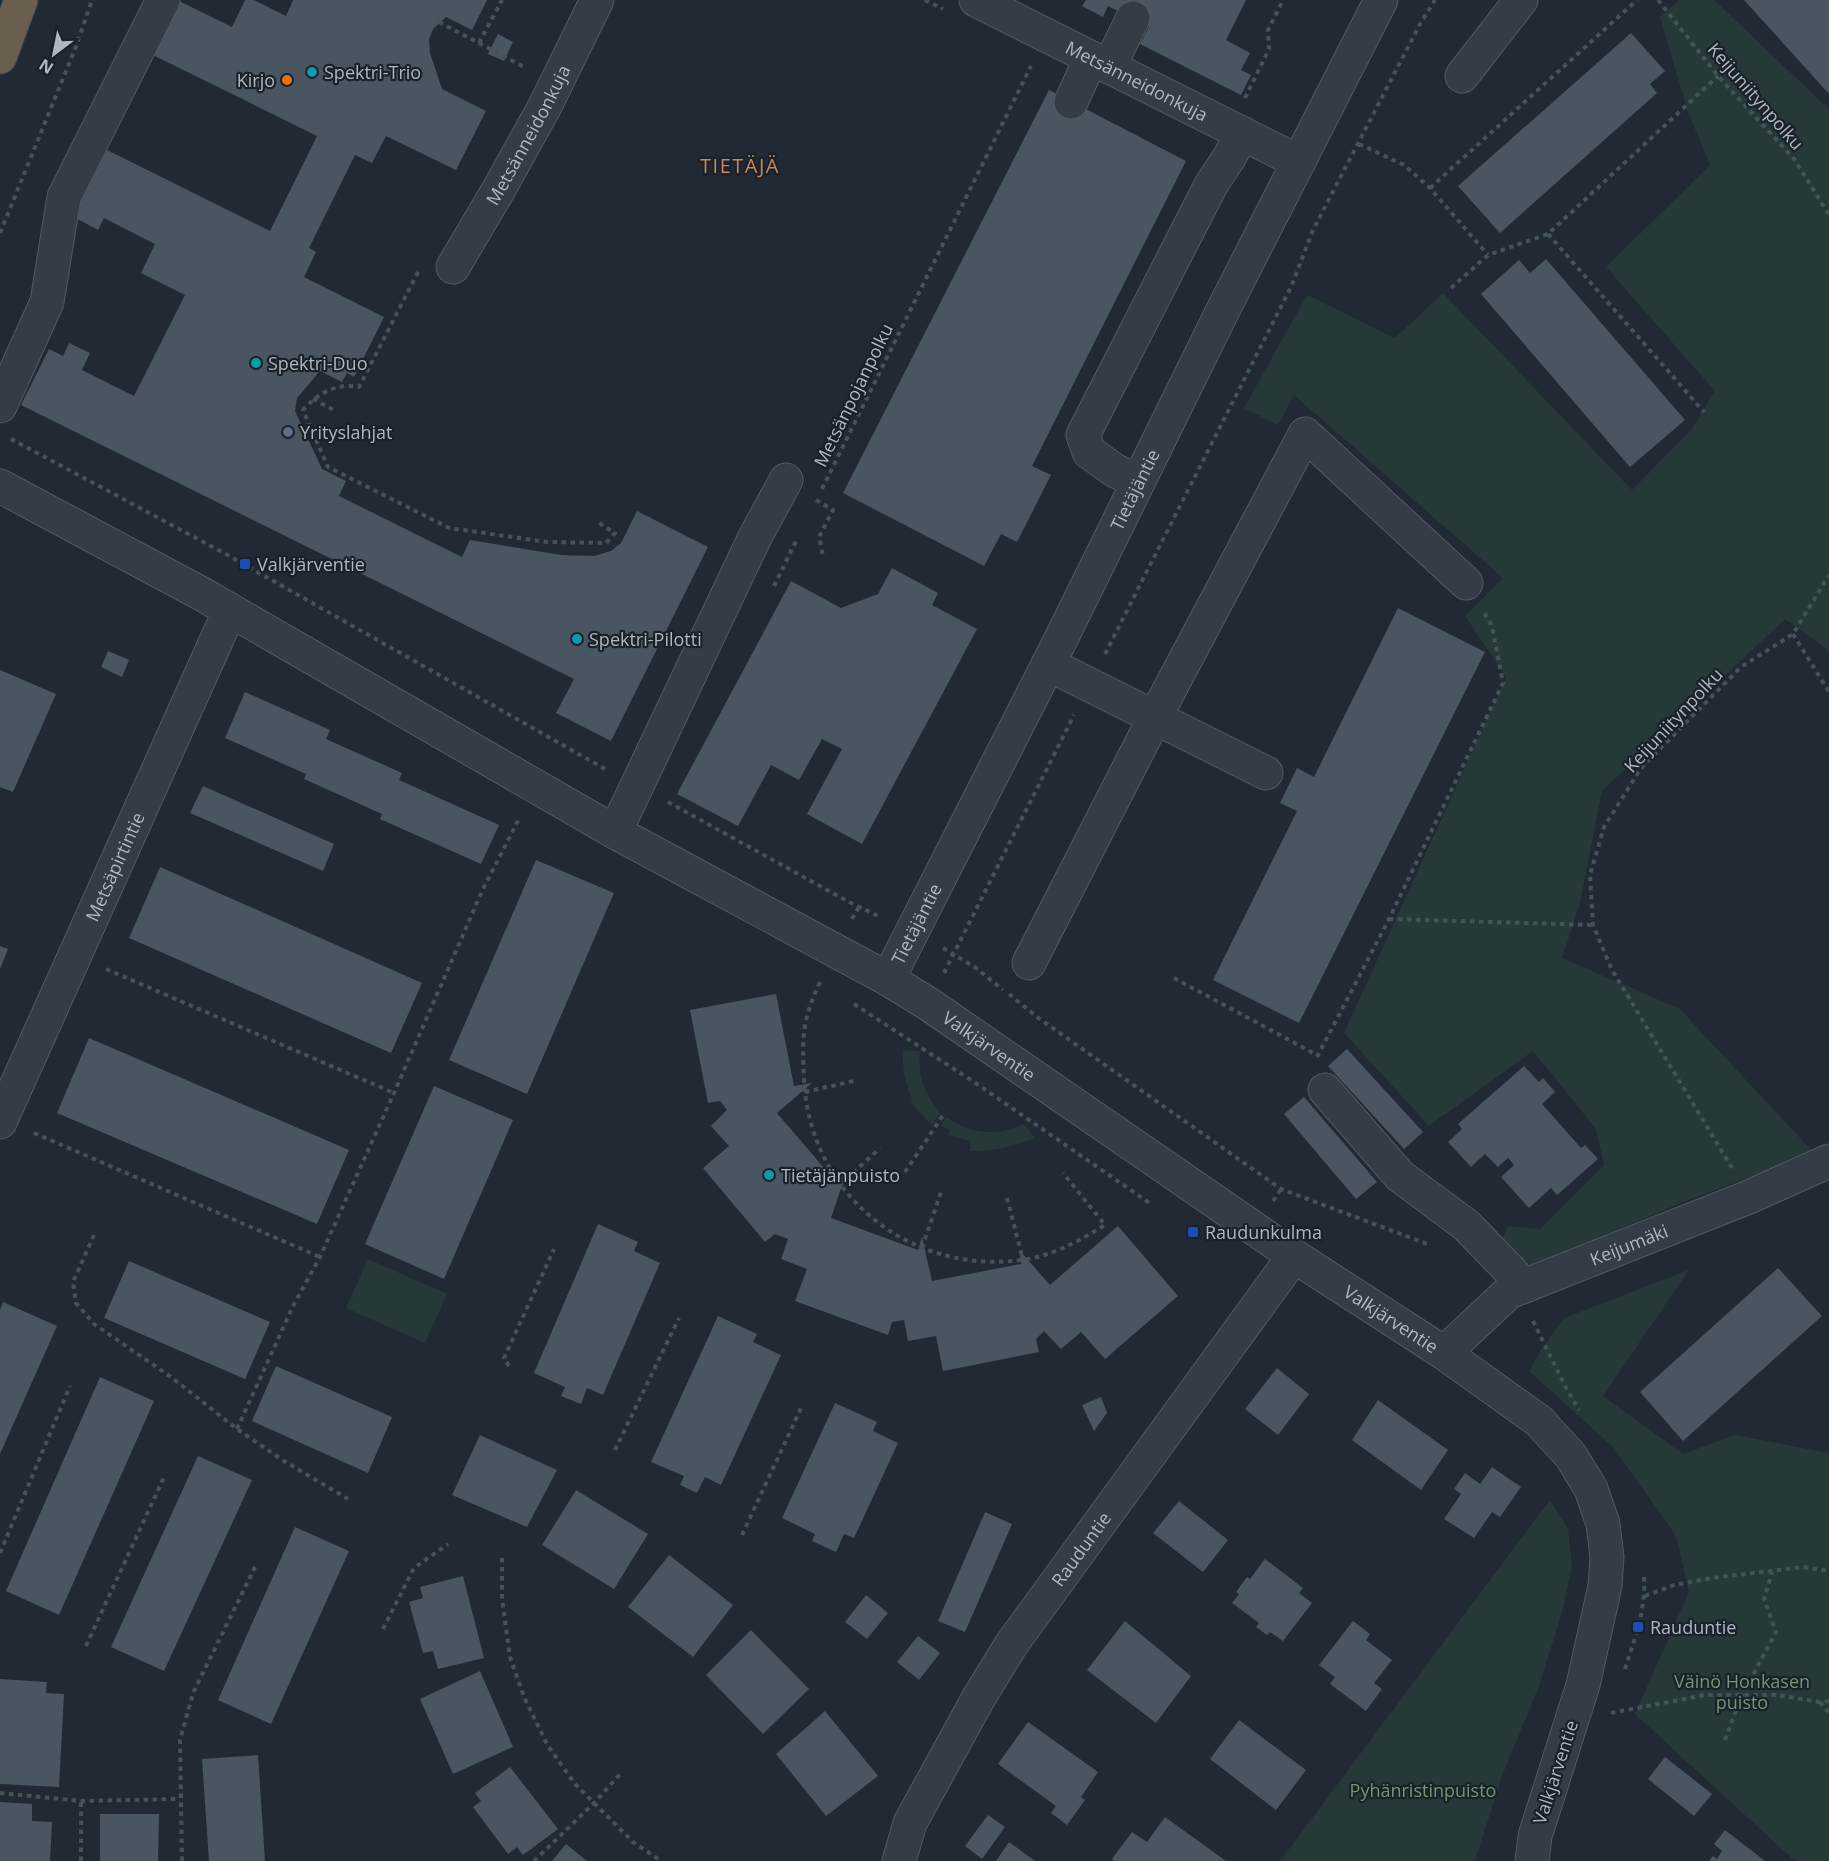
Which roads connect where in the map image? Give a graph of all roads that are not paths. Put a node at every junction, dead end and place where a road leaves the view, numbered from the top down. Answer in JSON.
{"nodes":[{"id":1,"x":21,"y":0,"type":"edge"},
{"id":2,"x":163,"y":0,"type":"edge"},
{"id":3,"x":597,"y":0,"type":"edge"},
{"id":4,"x":976,"y":0,"type":"edge"},
{"id":5,"x":1381,"y":0,"type":"edge"},
{"id":6,"x":1521,"y":0,"type":"edge"},
{"id":7,"x":1133,"y":18,"type":"dead end"},
{"id":8,"x":0,"y":57,"type":"edge"},
{"id":9,"x":1100,"y":62,"type":"junction"},
{"id":10,"x":1462,"y":76,"type":"dead end"},
{"id":11,"x":1071,"y":102,"type":"dead end"},
{"id":12,"x":1242,"y":118,"type":"junction"},
{"id":13,"x":1299,"y":162,"type":"junction"},
{"id":14,"x":453,"y":267,"type":"dead end"},
{"id":15,"x":0,"y":406,"type":"edge"},
{"id":16,"x":786,"y":480,"type":"dead end"},
{"id":17,"x":1138,"y":482,"type":"junction"},
{"id":18,"x":0,"y":486,"type":"edge"},
{"id":19,"x":1466,"y":583,"type":"road end"},
{"id":20,"x":230,"y":610,"type":"junction"},
{"id":21,"x":1048,"y":664,"type":"junction"},
{"id":22,"x":1155,"y":717,"type":"junction"},
{"id":23,"x":1266,"y":773,"type":"dead end"},
{"id":24,"x":615,"y":832,"type":"junction"},
{"id":25,"x":1029,"y":963,"type":"dead end"},
{"id":26,"x":888,"y":979,"type":"junction"},
{"id":27,"x":1325,"y":1090,"type":"road end"},
{"id":28,"x":1,"y":1120,"type":"edge"},
{"id":29,"x":1829,"y":1161,"type":"edge"},
{"id":30,"x":1294,"y":1256,"type":"junction"},
{"id":31,"x":1525,"y":1286,"type":"junction"},
{"id":32,"x":1444,"y":1353,"type":"junction"},
{"id":33,"x":899,"y":1861,"type":"edge"},
{"id":34,"x":1532,"y":1861,"type":"edge"}],
"edges":[{"from":1,"to":8,"type":"highway"},
{"from":2,"to":15,"type":"street"},
{"from":3,"to":14,"type":"street","name":"Metsänneidonkuja"},
{"from":4,"to":9,"type":"street","name":"Metsänneidonkuja"},
{"from":5,"to":13,"type":"street","name":"Tietäjäntie"},
{"from":6,"to":10,"type":"street"},
{"from":7,"to":9,"type":"street"},
{"from":9,"to":11,"type":"street"},
{"from":9,"to":12,"type":"street","name":"Metsänneidonkuja"},
{"from":12,"to":13,"type":"street","name":"Metsänneidonkuja"},
{"from":12,"to":17,"type":"street"},
{"from":13,"to":17,"type":"street","name":"Tietäjäntie"},
{"from":16,"to":24,"type":"street"},
{"from":17,"to":21,"type":"street","name":"Tietäjäntie"},
{"from":18,"to":20,"type":"street","name":"Valkjärventie"},
{"from":19,"to":22,"type":"street"},
{"from":20,"to":24,"type":"street","name":"Valkjärventie"},
{"from":20,"to":28,"type":"street","name":"Metsäpirtintie"},
{"from":21,"to":22,"type":"street"},
{"from":21,"to":26,"type":"street","name":"Tietäjäntie"},
{"from":22,"to":23,"type":"street"},
{"from":22,"to":25,"type":"street"},
{"from":24,"to":26,"type":"street","name":"Valkjärventie"},
{"from":26,"to":30,"type":"street","name":"Valkjärventie"},
{"from":27,"to":31,"type":"street"},
{"from":29,"to":31,"type":"street","name":"Keijumäki"},
{"from":30,"to":32,"type":"street","name":"Valkjärventie"},
{"from":30,"to":33,"type":"street","name":"Rauduntie"},
{"from":31,"to":32,"type":"street","name":"Keijumäki"},
{"from":32,"to":34,"type":"street","name":"Valkjärventie"}]}
